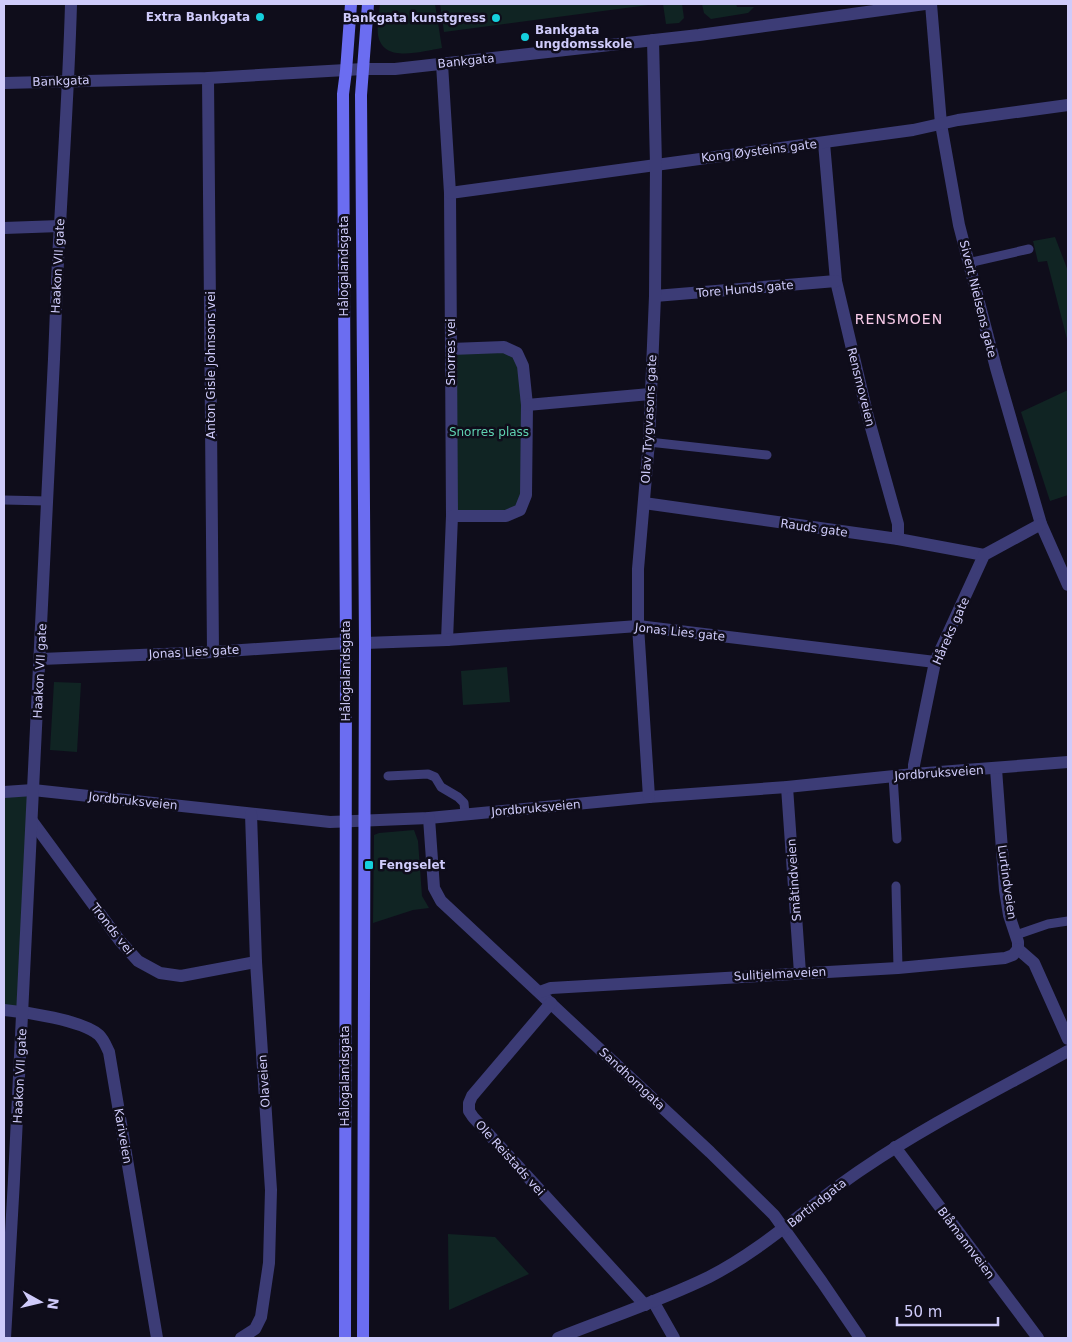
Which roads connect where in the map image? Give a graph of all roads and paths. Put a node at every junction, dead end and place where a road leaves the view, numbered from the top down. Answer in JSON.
{"nodes":[{"id":1,"x":71,"y":4,"type":"edge"},
{"id":2,"x":351,"y":4,"type":"edge"},
{"id":3,"x":368,"y":4,"type":"edge"},
{"id":4,"x":916,"y":4,"type":"edge"},
{"id":5,"x":931,"y":4,"type":"edge"},
{"id":6,"x":653,"y":40,"type":"junction"},
{"id":7,"x":442,"y":64,"type":"junction"},
{"id":8,"x":363,"y":69,"type":"junction"},
{"id":9,"x":346,"y":71,"type":"junction"},
{"id":10,"x":208,"y":78,"type":"junction"},
{"id":11,"x":69,"y":80,"type":"junction"},
{"id":12,"x":4,"y":82,"type":"edge"},
{"id":13,"x":1068,"y":104,"type":"edge"},
{"id":14,"x":941,"y":124,"type":"junction"},
{"id":15,"x":824,"y":143,"type":"junction"},
{"id":16,"x":656,"y":164,"type":"junction"},
{"id":17,"x":450,"y":193,"type":"junction"},
{"id":18,"x":60,"y":226,"type":"junction"},
{"id":19,"x":4,"y":228,"type":"edge"},
{"id":20,"x":1029,"y":249,"type":"dead end"},
{"id":21,"x":968,"y":263,"type":"junction"},
{"id":22,"x":836,"y":281,"type":"junction"},
{"id":23,"x":655,"y":296,"type":"junction"},
{"id":24,"x":451,"y":349,"type":"junction"},
{"id":25,"x":650,"y":394,"type":"junction"},
{"id":26,"x":528,"y":405,"type":"junction"},
{"id":27,"x":649,"y":442,"type":"junction"},
{"id":28,"x":767,"y":455,"type":"dead end"},
{"id":29,"x":4,"y":500,"type":"edge"},
{"id":30,"x":48,"y":501,"type":"junction"},
{"id":31,"x":644,"y":503,"type":"junction"},
{"id":32,"x":452,"y":516,"type":"junction"},
{"id":33,"x":1041,"y":524,"type":"junction"},
{"id":34,"x":898,"y":540,"type":"junction"},
{"id":35,"x":984,"y":555,"type":"junction"},
{"id":36,"x":1068,"y":585,"type":"edge"},
{"id":37,"x":638,"y":626,"type":"junction"},
{"id":38,"x":447,"y":640,"type":"junction"},
{"id":39,"x":346,"y":643,"type":"junction"},
{"id":40,"x":365,"y":643,"type":"junction"},
{"id":41,"x":213,"y":652,"type":"junction"},
{"id":42,"x":41,"y":659,"type":"junction"},
{"id":43,"x":935,"y":662,"type":"junction"},
{"id":44,"x":1068,"y":762,"type":"edge"},
{"id":45,"x":996,"y":769,"type":"junction"},
{"id":46,"x":914,"y":774,"type":"junction"},
{"id":47,"x":388,"y":776,"type":"dead end"},
{"id":48,"x":893,"y":776,"type":"junction"},
{"id":49,"x":787,"y":788,"type":"junction"},
{"id":50,"x":33,"y":790,"type":"junction"},
{"id":51,"x":4,"y":792,"type":"edge"},
{"id":52,"x":649,"y":797,"type":"junction"},
{"id":53,"x":251,"y":814,"type":"junction"},
{"id":54,"x":465,"y":814,"type":"junction"},
{"id":55,"x":429,"y":818,"type":"junction"},
{"id":56,"x":32,"y":821,"type":"junction"},
{"id":57,"x":364,"y":821,"type":"junction"},
{"id":58,"x":345,"y":822,"type":"junction"},
{"id":59,"x":897,"y":839,"type":"dead end"},
{"id":60,"x":896,"y":886,"type":"dead end"},
{"id":61,"x":1068,"y":921,"type":"edge"},
{"id":62,"x":1016,"y":935,"type":"junction"},
{"id":63,"x":1018,"y":949,"type":"junction"},
{"id":64,"x":256,"y":962,"type":"junction"},
{"id":65,"x":898,"y":968,"type":"junction"},
{"id":66,"x":800,"y":973,"type":"junction"},
{"id":67,"x":540,"y":992,"type":"junction"},
{"id":68,"x":551,"y":1003,"type":"junction"},
{"id":69,"x":4,"y":1010,"type":"edge"},
{"id":70,"x":24,"y":1012,"type":"junction"},
{"id":71,"x":1068,"y":1039,"type":"edge"},
{"id":72,"x":1068,"y":1051,"type":"edge"},
{"id":73,"x":895,"y":1147,"type":"junction"},
{"id":74,"x":784,"y":1228,"type":"junction"},
{"id":75,"x":649,"y":1303,"type":"junction"},
{"id":76,"x":5,"y":1338,"type":"edge"},
{"id":77,"x":157,"y":1338,"type":"edge"},
{"id":78,"x":241,"y":1338,"type":"edge"},
{"id":79,"x":345,"y":1338,"type":"edge"},
{"id":80,"x":363,"y":1338,"type":"edge"},
{"id":81,"x":558,"y":1338,"type":"edge"},
{"id":82,"x":674,"y":1338,"type":"edge"},
{"id":83,"x":860,"y":1338,"type":"edge"},
{"id":84,"x":1038,"y":1338,"type":"edge"}],
"edges":[{"from":1,"to":11,"type":"street","name":"Haakon VII gate"},
{"from":2,"to":9,"type":"street","name":"Hålogalandsgata"},
{"from":3,"to":8,"type":"street","name":"Hålogalandsgata"},
{"from":4,"to":6,"type":"street","name":"Bankgata"},
{"from":5,"to":14,"type":"street","name":"Sivert Nielsens gate"},
{"from":6,"to":7,"type":"street","name":"Bankgata"},
{"from":6,"to":16,"type":"street","name":"Olav Trygvasons gate"},
{"from":7,"to":8,"type":"street","name":"Bankgata"},
{"from":7,"to":17,"type":"street","name":"Snorres vei"},
{"from":8,"to":9,"type":"street","name":"Bankgata"},
{"from":8,"to":40,"type":"street","name":"Hålogalandsgata"},
{"from":9,"to":10,"type":"street","name":"Bankgata"},
{"from":9,"to":39,"type":"street","name":"Hålogalandsgata"},
{"from":10,"to":11,"type":"street","name":"Bankgata"},
{"from":10,"to":41,"type":"street","name":"Anton Gisle Johnsons vei"},
{"from":11,"to":12,"type":"street","name":"Bankgata"},
{"from":11,"to":18,"type":"street","name":"Haakon VII gate"},
{"from":13,"to":14,"type":"street","name":"Kong Øysteins gate"},
{"from":14,"to":15,"type":"street","name":"Kong Øysteins gate"},
{"from":14,"to":21,"type":"street","name":"Sivert Nielsens gate"},
{"from":15,"to":16,"type":"street","name":"Kong Øysteins gate"},
{"from":15,"to":22,"type":"street","name":"Rensmoveien"},
{"from":16,"to":17,"type":"street","name":"Kong Øysteins gate"},
{"from":16,"to":23,"type":"street","name":"Olav Trygvasons gate"},
{"from":17,"to":24,"type":"street","name":"Snorres vei"},
{"from":18,"to":19,"type":"street"},
{"from":18,"to":30,"type":"street","name":"Haakon VII gate"},
{"from":20,"to":21,"type":"lane"},
{"from":21,"to":33,"type":"street","name":"Sivert Nielsens gate"},
{"from":22,"to":23,"type":"street","name":"Tore Hunds gate"},
{"from":22,"to":34,"type":"street","name":"Rensmoveien"},
{"from":23,"to":25,"type":"street","name":"Olav Trygvasons gate"},
{"from":24,"to":26,"type":"street"},
{"from":24,"to":32,"type":"street","name":"Snorres vei"},
{"from":25,"to":26,"type":"street"},
{"from":25,"to":27,"type":"street","name":"Olav Trygvasons gate"},
{"from":26,"to":32,"type":"street"},
{"from":27,"to":28,"type":"lane"},
{"from":27,"to":31,"type":"street","name":"Olav Trygvasons gate"},
{"from":29,"to":30,"type":"lane"},
{"from":30,"to":42,"type":"street","name":"Haakon VII gate"},
{"from":31,"to":34,"type":"street","name":"Rauds gate"},
{"from":31,"to":37,"type":"street","name":"Olav Trygvasons gate"},
{"from":32,"to":38,"type":"street","name":"Snorres vei"},
{"from":33,"to":35,"type":"street"},
{"from":33,"to":36,"type":"street","name":"Sivert Nielsens gate"},
{"from":34,"to":35,"type":"street","name":"Rauds gate"},
{"from":35,"to":43,"type":"street","name":"Håreks gate"},
{"from":37,"to":38,"type":"street","name":"Jonas Lies gate"},
{"from":37,"to":43,"type":"street","name":"Jonas Lies gate"},
{"from":37,"to":52,"type":"street","name":"Olav Trygvasons gate"},
{"from":38,"to":40,"type":"street","name":"Jonas Lies gate"},
{"from":39,"to":41,"type":"street","name":"Jonas Lies gate"},
{"from":39,"to":58,"type":"street","name":"Hålogalandsgata"},
{"from":40,"to":57,"type":"street","name":"Hålogalandsgata"},
{"from":41,"to":42,"type":"street","name":"Jonas Lies gate"},
{"from":42,"to":50,"type":"street","name":"Haakon VII gate"},
{"from":43,"to":46,"type":"street","name":"Håreks gate"},
{"from":44,"to":45,"type":"street","name":"Jordbruksveien"},
{"from":45,"to":46,"type":"street","name":"Jordbruksveien"},
{"from":45,"to":62,"type":"street","name":"Lurtindveien"},
{"from":46,"to":48,"type":"street","name":"Jordbruksveien"},
{"from":47,"to":54,"type":"lane"},
{"from":48,"to":49,"type":"street","name":"Jordbruksveien"},
{"from":48,"to":59,"type":"lane"},
{"from":49,"to":52,"type":"street","name":"Jordbruksveien"},
{"from":49,"to":66,"type":"street","name":"Småtindveien"},
{"from":50,"to":51,"type":"street","name":"Jordbruksveien"},
{"from":50,"to":53,"type":"street","name":"Jordbruksveien"},
{"from":50,"to":56,"type":"street","name":"Haakon VII gate"},
{"from":52,"to":54,"type":"street","name":"Jordbruksveien"},
{"from":53,"to":58,"type":"street","name":"Jordbruksveien"},
{"from":53,"to":64,"type":"street","name":"Olaveien"},
{"from":54,"to":55,"type":"street","name":"Jordbruksveien"},
{"from":55,"to":57,"type":"street","name":"Jordbruksveien"},
{"from":55,"to":67,"type":"street","name":"Sandhorngata"},
{"from":56,"to":64,"type":"street","name":"Tronds vei"},
{"from":56,"to":70,"type":"street","name":"Haakon VII gate"},
{"from":57,"to":58,"type":"street","name":"Jordbruksveien"},
{"from":57,"to":80,"type":"street","name":"Hålogalandsgata"},
{"from":58,"to":79,"type":"street","name":"Hålogalandsgata"},
{"from":60,"to":65,"type":"lane"},
{"from":61,"to":62,"type":"lane"},
{"from":62,"to":63,"type":"street","name":"Lurtindveien"},
{"from":63,"to":65,"type":"street","name":"Sulitjelmaveien"},
{"from":63,"to":71,"type":"street"},
{"from":64,"to":78,"type":"street","name":"Olaveien"},
{"from":65,"to":66,"type":"street","name":"Sulitjelmaveien"},
{"from":66,"to":67,"type":"street","name":"Sulitjelmaveien"},
{"from":67,"to":68,"type":"street","name":"Sandhorngata"},
{"from":68,"to":74,"type":"street","name":"Sandhorngata"},
{"from":68,"to":75,"type":"street","name":"Ole Reistads vei"},
{"from":69,"to":70,"type":"street","name":"Kariveien"},
{"from":70,"to":76,"type":"street","name":"Haakon VII gate"},
{"from":70,"to":77,"type":"street","name":"Kariveien"},
{"from":72,"to":73,"type":"street","name":"Børtindgata"},
{"from":73,"to":74,"type":"street","name":"Børtindgata"},
{"from":73,"to":84,"type":"street","name":"Blåmannveien"},
{"from":74,"to":75,"type":"street","name":"Børtindgata"},
{"from":74,"to":83,"type":"street","name":"Sandhorngata"},
{"from":75,"to":81,"type":"street","name":"Børtindgata"},
{"from":75,"to":82,"type":"street","name":"Ole Reistads vei"}]}
